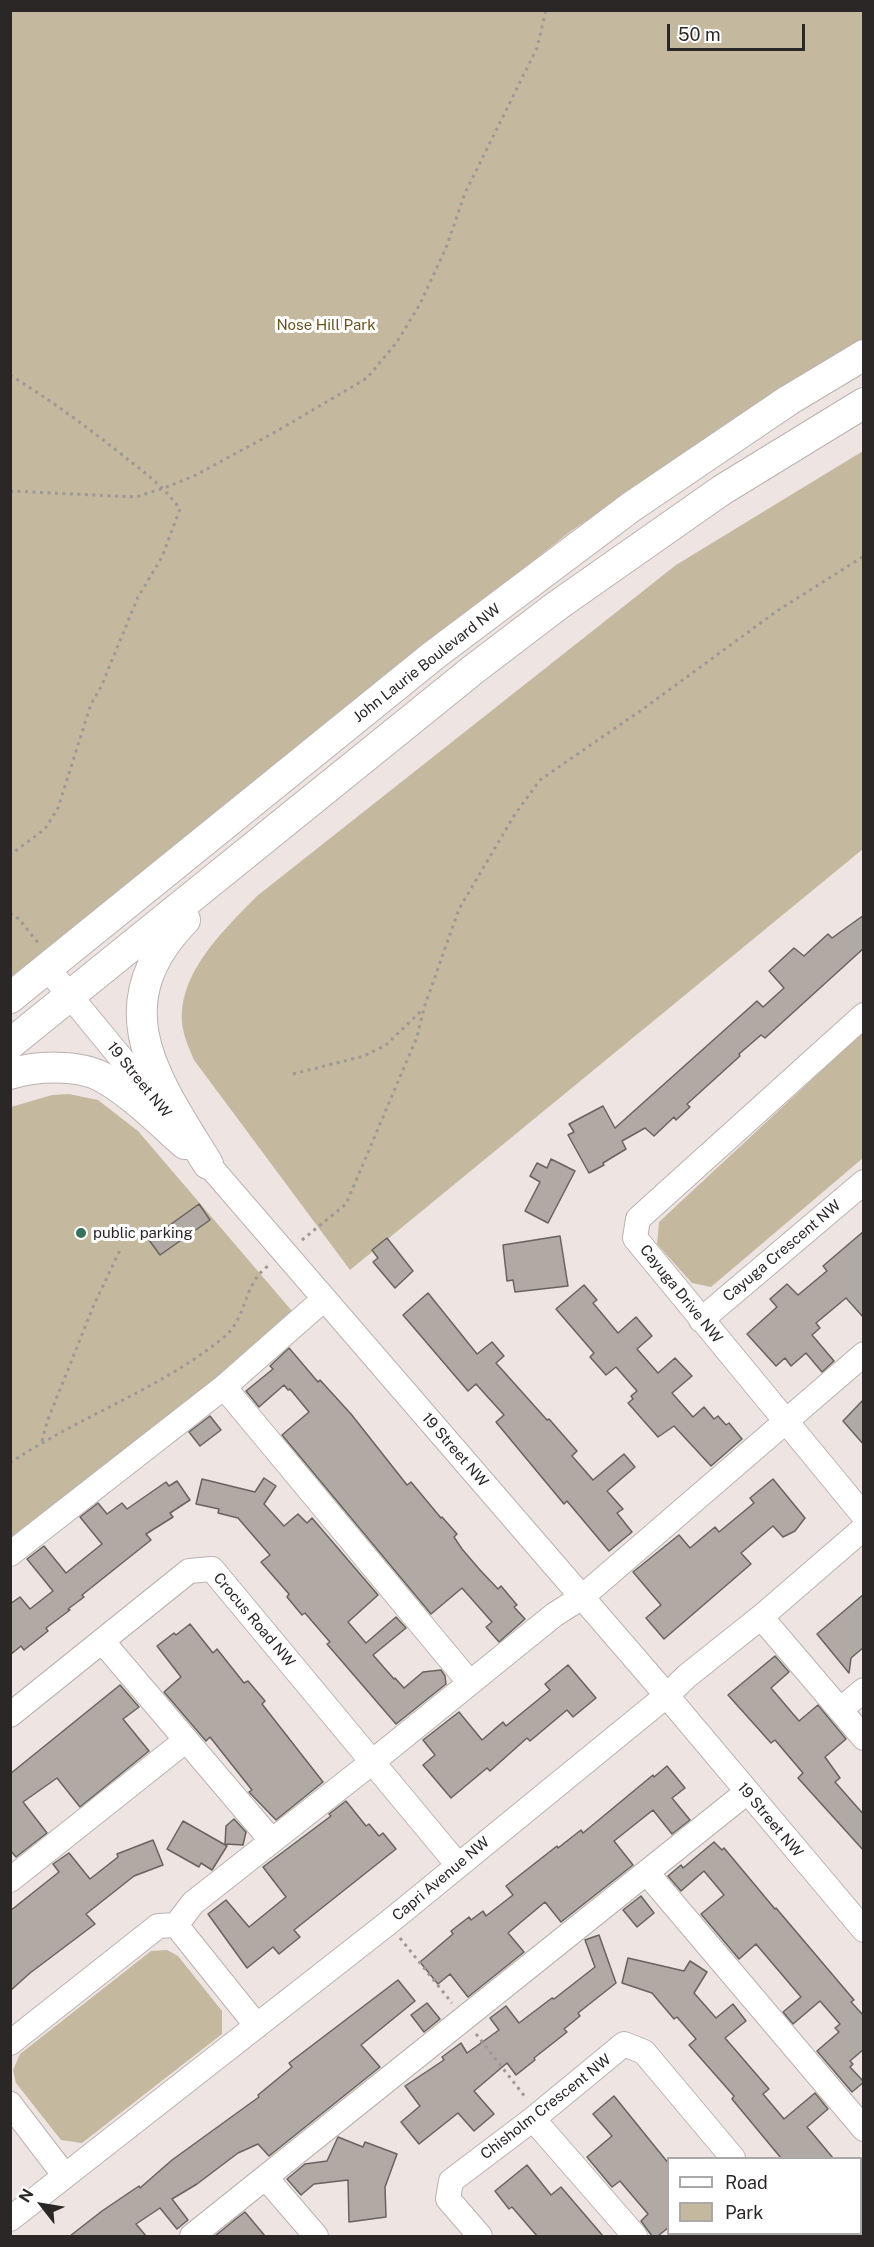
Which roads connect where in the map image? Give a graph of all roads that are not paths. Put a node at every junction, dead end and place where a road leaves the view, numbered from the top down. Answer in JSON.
{"nodes":[{"id":1,"x":864,"y":355,"type":"edge"},
{"id":2,"x":864,"y":402,"type":"edge"},
{"id":3,"x":265,"y":840,"type":"junction"},
{"id":4,"x":46,"y":969,"type":"junction"},
{"id":5,"x":69,"y":997,"type":"junction"},
{"id":6,"x":10,"y":998,"type":"edge"},
{"id":7,"x":864,"y":1015,"type":"edge"},
{"id":8,"x":10,"y":1044,"type":"edge"},
{"id":9,"x":10,"y":1074,"type":"edge"},
{"id":10,"x":208,"y":1164,"type":"junction"},
{"id":11,"x":864,"y":1182,"type":"edge"},
{"id":12,"x":324,"y":1299,"type":"junction"},
{"id":13,"x":701,"y":1320,"type":"junction"},
{"id":14,"x":864,"y":1354,"type":"edge"},
{"id":15,"x":224,"y":1387,"type":"junction"},
{"id":16,"x":786,"y":1421,"type":"junction"},
{"id":17,"x":864,"y":1516,"type":"edge"},
{"id":18,"x":864,"y":1528,"type":"edge"},
{"id":19,"x":10,"y":1554,"type":"edge"},
{"id":20,"x":582,"y":1597,"type":"junction"},
{"id":21,"x":760,"y":1617,"type":"junction"},
{"id":22,"x":102,"y":1641,"type":"junction"},
{"id":23,"x":470,"y":1683,"type":"junction"},
{"id":24,"x":864,"y":1690,"type":"edge"},
{"id":25,"x":666,"y":1696,"type":"junction"},
{"id":26,"x":840,"y":1710,"type":"junction"},
{"id":27,"x":10,"y":1715,"type":"edge"},
{"id":28,"x":864,"y":1738,"type":"edge"},
{"id":29,"x":185,"y":1740,"type":"junction"},
{"id":30,"x":371,"y":1763,"type":"junction"},
{"id":31,"x":747,"y":1792,"type":"junction"},
{"id":32,"x":272,"y":1841,"type":"junction"},
{"id":33,"x":458,"y":1865,"type":"junction"},
{"id":34,"x":647,"y":1873,"type":"junction"},
{"id":35,"x":10,"y":1880,"type":"edge"},
{"id":36,"x":176,"y":1925,"type":"junction"},
{"id":37,"x":864,"y":1930,"type":"edge"},
{"id":38,"x":257,"y":2026,"type":"junction"},
{"id":39,"x":10,"y":2043,"type":"edge"},
{"id":40,"x":10,"y":2104,"type":"edge"},
{"id":41,"x":533,"y":2119,"type":"junction"},
{"id":42,"x":864,"y":2129,"type":"edge"},
{"id":43,"x":732,"y":2157,"type":"edge"},
{"id":44,"x":65,"y":2176,"type":"junction"},
{"id":45,"x":266,"y":2178,"type":"junction"},
{"id":46,"x":10,"y":2219,"type":"edge"},
{"id":47,"x":192,"y":2236,"type":"edge"},
{"id":48,"x":316,"y":2236,"type":"edge"},
{"id":49,"x":480,"y":2236,"type":"edge"},
{"id":50,"x":635,"y":2236,"type":"edge"}],
"edges":[{"from":1,"to":4,"type":"main road","name":"John Laurie Boulevard NW"},
{"from":2,"to":3,"type":"main road"},
{"from":3,"to":5,"type":"main road"},
{"from":3,"to":10,"type":"main road"},
{"from":4,"to":5,"type":"street","name":"19 Street NW"},
{"from":4,"to":6,"type":"main road","name":"John Laurie Boulevard NW"},
{"from":5,"to":8,"type":"main road"},
{"from":5,"to":10,"type":"street","name":"19 Street NW"},
{"from":7,"to":13,"type":"street","name":"Cayuga Drive NW"},
{"from":9,"to":10,"type":"main road"},
{"from":10,"to":12,"type":"street","name":"19 Street NW"},
{"from":11,"to":13,"type":"street","name":"Cayuga Crescent NW"},
{"from":12,"to":15,"type":"street"},
{"from":12,"to":20,"type":"street","name":"19 Street NW"},
{"from":13,"to":16,"type":"street","name":"Cayuga Drive NW"},
{"from":14,"to":16,"type":"street"},
{"from":15,"to":19,"type":"street"},
{"from":15,"to":23,"type":"street"},
{"from":16,"to":17,"type":"street","name":"Cayuga Drive NW"},
{"from":16,"to":20,"type":"street"},
{"from":18,"to":21,"type":"street","name":"Capri Avenue NW"},
{"from":20,"to":23,"type":"street"},
{"from":20,"to":25,"type":"street","name":"19 Street NW"},
{"from":21,"to":25,"type":"street","name":"Capri Avenue NW"},
{"from":21,"to":26,"type":"street"},
{"from":22,"to":27,"type":"street","name":"Crocus Road NW"},
{"from":22,"to":29,"type":"street"},
{"from":22,"to":30,"type":"street","name":"Crocus Road NW"},
{"from":23,"to":30,"type":"street"},
{"from":24,"to":26,"type":"street"},
{"from":25,"to":31,"type":"street","name":"19 Street NW"},
{"from":25,"to":33,"type":"street","name":"Capri Avenue NW"},
{"from":26,"to":28,"type":"street"},
{"from":29,"to":32,"type":"street"},
{"from":29,"to":35,"type":"street"},
{"from":30,"to":32,"type":"street"},
{"from":30,"to":33,"type":"street","name":"Crocus Road NW"},
{"from":31,"to":34,"type":"street"},
{"from":31,"to":37,"type":"street","name":"19 Street NW"},
{"from":32,"to":36,"type":"street"},
{"from":33,"to":38,"type":"street","name":"Capri Avenue NW"},
{"from":34,"to":42,"type":"street"},
{"from":34,"to":45,"type":"street"},
{"from":36,"to":38,"type":"street"},
{"from":36,"to":39,"type":"street"},
{"from":38,"to":44,"type":"street","name":"Capri Avenue NW"},
{"from":40,"to":44,"type":"street"},
{"from":41,"to":43,"type":"street","name":"Chisholm Crescent NW"},
{"from":41,"to":49,"type":"street","name":"Chisholm Crescent NW"},
{"from":41,"to":50,"type":"street"},
{"from":44,"to":46,"type":"street","name":"Capri Avenue NW"},
{"from":45,"to":47,"type":"street"},
{"from":45,"to":48,"type":"street"}]}
